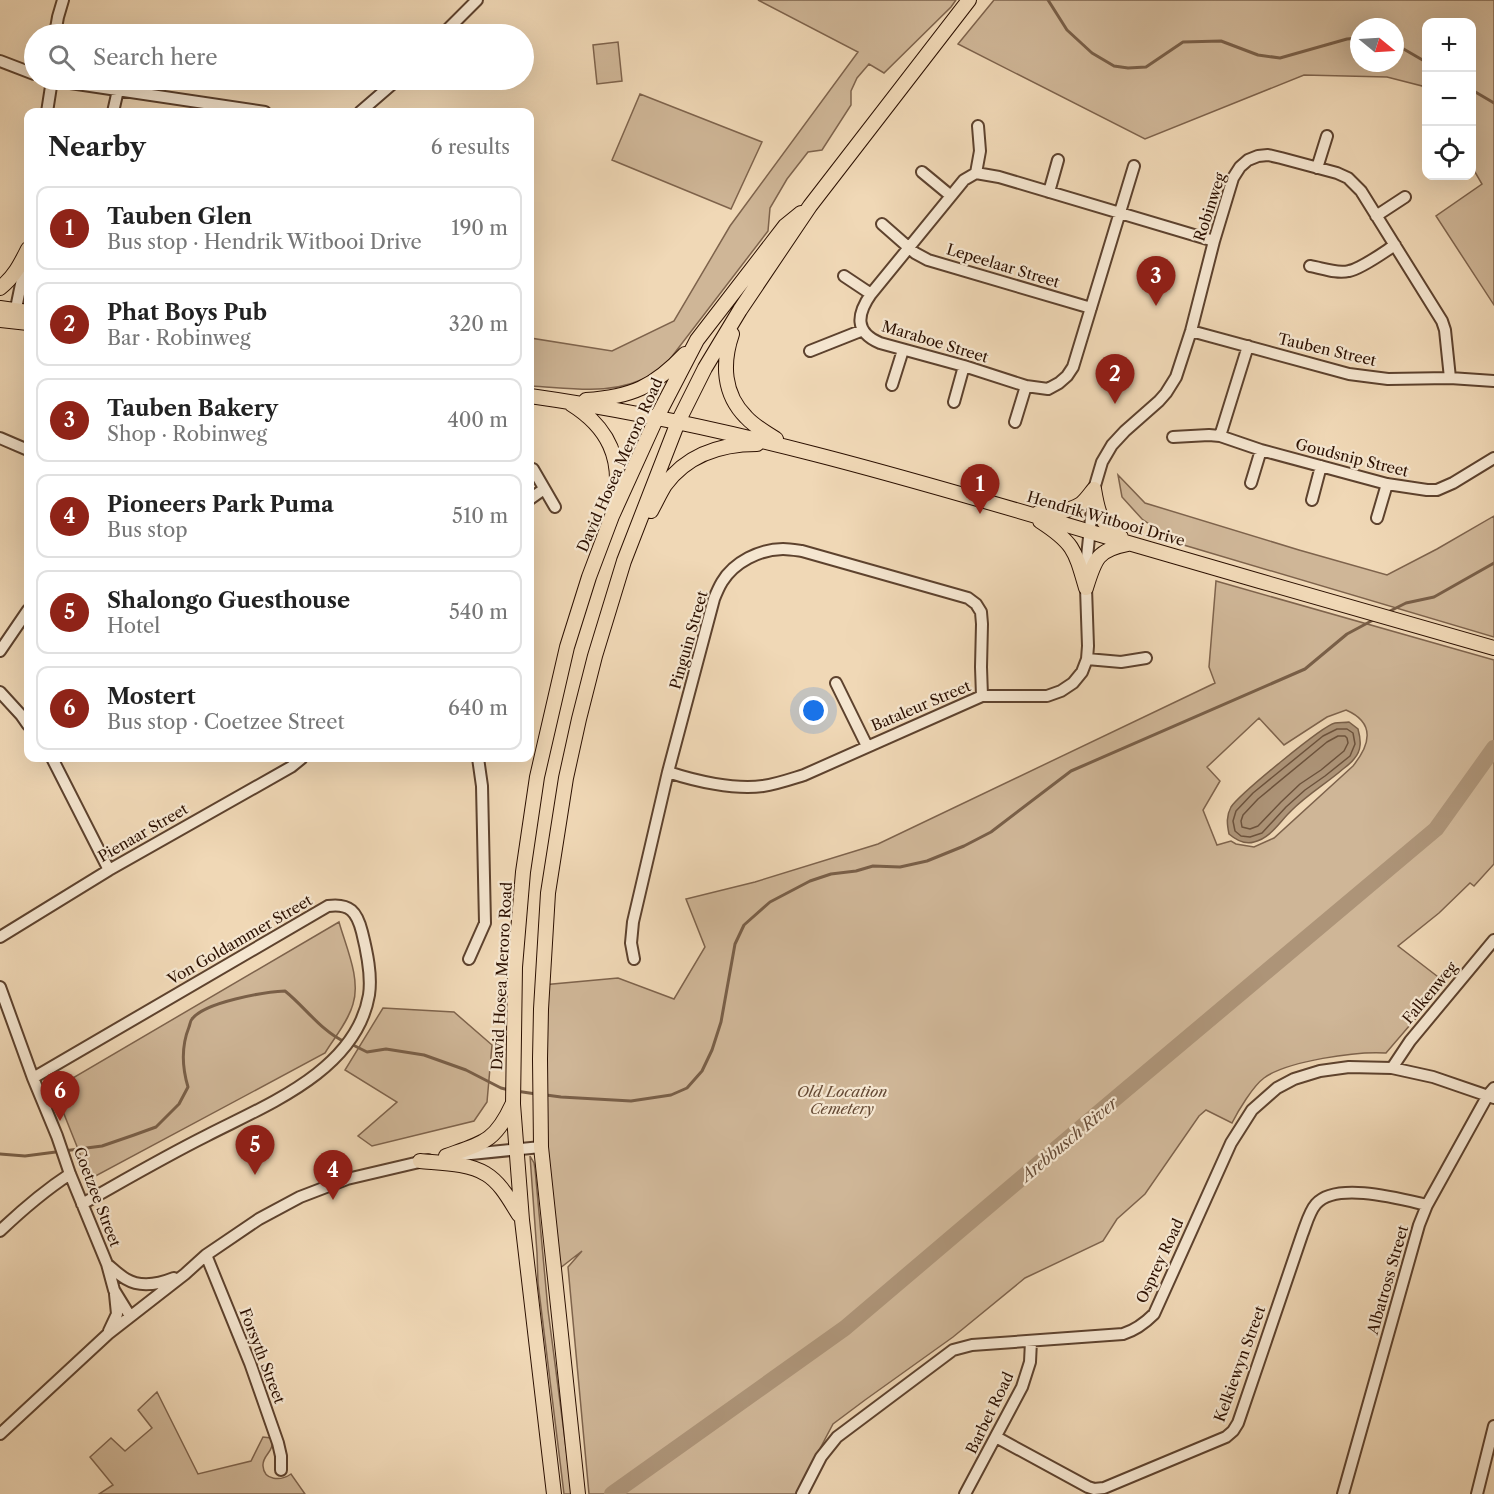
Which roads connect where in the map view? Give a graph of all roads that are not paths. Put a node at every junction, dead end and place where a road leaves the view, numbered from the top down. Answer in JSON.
{"nodes":[{"id":1,"x":63,"y":0,"type":"edge"},
{"id":2,"x":477,"y":0,"type":"edge"},
{"id":3,"x":969,"y":0,"type":"edge"},
{"id":4,"x":57,"y":24,"type":"edge"},
{"id":5,"x":454,"y":24,"type":"edge"},
{"id":6,"x":0,"y":61,"type":"edge"},
{"id":7,"x":24,"y":70,"type":"edge"},
{"id":8,"x":50,"y":90,"type":"edge"},
{"id":9,"x":118,"y":90,"type":"joint"},
{"id":10,"x":385,"y":90,"type":"edge"},
{"id":11,"x":48,"y":108,"type":"edge"},
{"id":12,"x":114,"y":108,"type":"edge"},
{"id":13,"x":238,"y":108,"type":"edge"},
{"id":14,"x":364,"y":108,"type":"edge"},
{"id":15,"x":978,"y":126,"type":"dead end"},
{"id":16,"x":1327,"y":136,"type":"dead end"},
{"id":17,"x":1058,"y":160,"type":"dead end"},
{"id":18,"x":1134,"y":166,"type":"dead end"},
{"id":19,"x":1317,"y":168,"type":"junction"},
{"id":20,"x":922,"y":172,"type":"dead end"},
{"id":21,"x":976,"y":172,"type":"junction"},
{"id":22,"x":1049,"y":192,"type":"junction"},
{"id":23,"x":951,"y":196,"type":"junction"},
{"id":24,"x":1405,"y":197,"type":"dead end"},
{"id":25,"x":810,"y":206,"type":"junction"},
{"id":26,"x":1120,"y":212,"type":"junction"},
{"id":27,"x":1376,"y":216,"type":"junction"},
{"id":28,"x":882,"y":224,"type":"dead end"},
{"id":29,"x":1214,"y":241,"type":"junction"},
{"id":30,"x":1395,"y":244,"type":"junction"},
{"id":31,"x":910,"y":248,"type":"junction"},
{"id":32,"x":24,"y":257,"type":"edge"},
{"id":33,"x":1310,"y":266,"type":"dead end"},
{"id":34,"x":24,"y":268,"type":"edge"},
{"id":35,"x":844,"y":276,"type":"dead end"},
{"id":36,"x":0,"y":288,"type":"edge"},
{"id":37,"x":871,"y":294,"type":"junction"},
{"id":38,"x":0,"y":308,"type":"edge"},
{"id":39,"x":1091,"y":308,"type":"junction"},
{"id":40,"x":740,"y":310,"type":"junction"},
{"id":41,"x":14,"y":316,"type":"edge"},
{"id":42,"x":863,"y":330,"type":"junction"},
{"id":43,"x":1191,"y":331,"type":"junction"},
{"id":44,"x":697,"y":340,"type":"junction"},
{"id":45,"x":1248,"y":346,"type":"junction"},
{"id":46,"x":903,"y":350,"type":"junction"},
{"id":47,"x":810,"y":351,"type":"dead end"},
{"id":48,"x":964,"y":366,"type":"junction"},
{"id":49,"x":1450,"y":378,"type":"junction"},
{"id":50,"x":1494,"y":381,"type":"edge"},
{"id":51,"x":892,"y":385,"type":"dead end"},
{"id":52,"x":1026,"y":386,"type":"junction"},
{"id":53,"x":534,"y":397,"type":"edge"},
{"id":54,"x":566,"y":401,"type":"junction"},
{"id":55,"x":954,"y":402,"type":"dead end"},
{"id":56,"x":657,"y":417,"type":"junction"},
{"id":57,"x":678,"y":422,"type":"junction"},
{"id":58,"x":1015,"y":422,"type":"dead end"},
{"id":59,"x":1220,"y":436,"type":"junction"},
{"id":60,"x":1173,"y":437,"type":"dead end"},
{"id":61,"x":0,"y":438,"type":"edge"},
{"id":62,"x":786,"y":446,"type":"junction"},
{"id":63,"x":24,"y":448,"type":"edge"},
{"id":64,"x":1261,"y":450,"type":"junction"},
{"id":65,"x":1494,"y":458,"type":"edge"},
{"id":66,"x":1321,"y":466,"type":"junction"},
{"id":67,"x":534,"y":472,"type":"edge"},
{"id":68,"x":1251,"y":483,"type":"dead end"},
{"id":69,"x":1387,"y":484,"type":"junction"},
{"id":70,"x":544,"y":489,"type":"junction"},
{"id":71,"x":1094,"y":489,"type":"junction"},
{"id":72,"x":534,"y":496,"type":"edge"},
{"id":73,"x":1312,"y":500,"type":"dead end"},
{"id":74,"x":555,"y":507,"type":"dead end"},
{"id":75,"x":1026,"y":512,"type":"junction"},
{"id":76,"x":612,"y":516,"type":"junction"},
{"id":77,"x":1377,"y":518,"type":"dead end"},
{"id":78,"x":1090,"y":531,"type":"junction"},
{"id":79,"x":1130,"y":543,"type":"junction"},
{"id":80,"x":624,"y":561,"type":"junction"},
{"id":81,"x":1086,"y":588,"type":"junction"},
{"id":82,"x":24,"y":616,"type":"edge"},
{"id":83,"x":1494,"y":648,"type":"edge"},
{"id":84,"x":0,"y":651,"type":"edge"},
{"id":85,"x":1146,"y":658,"type":"dead end"},
{"id":86,"x":1087,"y":660,"type":"junction"},
{"id":87,"x":836,"y":683,"type":"dead end"},
{"id":88,"x":0,"y":692,"type":"edge"},
{"id":89,"x":982,"y":696,"type":"junction"},
{"id":90,"x":24,"y":720,"type":"edge"},
{"id":91,"x":867,"y":746,"type":"junction"},
{"id":92,"x":57,"y":762,"type":"edge"},
{"id":93,"x":297,"y":762,"type":"edge"},
{"id":94,"x":479,"y":762,"type":"edge"},
{"id":95,"x":668,"y":772,"type":"junction"},
{"id":96,"x":109,"y":870,"type":"junction"},
{"id":97,"x":0,"y":937,"type":"edge"},
{"id":98,"x":1494,"y":940,"type":"edge"},
{"id":99,"x":469,"y":959,"type":"dead end"},
{"id":100,"x":634,"y":959,"type":"dead end"},
{"id":101,"x":0,"y":987,"type":"edge"},
{"id":102,"x":1392,"y":1068,"type":"junction"},
{"id":103,"x":33,"y":1078,"type":"junction"},
{"id":104,"x":1492,"y":1094,"type":"edge"},
{"id":105,"x":513,"y":1101,"type":"junction"},
{"id":106,"x":541,"y":1147,"type":"junction"},
{"id":107,"x":515,"y":1149,"type":"junction"},
{"id":108,"x":447,"y":1156,"type":"junction"},
{"id":109,"x":420,"y":1161,"type":"junction"},
{"id":110,"x":70,"y":1174,"type":"junction"},
{"id":111,"x":82,"y":1204,"type":"junction"},
{"id":112,"x":1427,"y":1205,"type":"junction"},
{"id":113,"x":522,"y":1220,"type":"junction"},
{"id":114,"x":0,"y":1231,"type":"edge"},
{"id":115,"x":206,"y":1255,"type":"junction"},
{"id":116,"x":106,"y":1264,"type":"junction"},
{"id":117,"x":185,"y":1274,"type":"junction"},
{"id":118,"x":114,"y":1290,"type":"junction"},
{"id":119,"x":130,"y":1316,"type":"junction"},
{"id":120,"x":108,"y":1334,"type":"junction"},
{"id":121,"x":1031,"y":1341,"type":"junction"},
{"id":122,"x":1494,"y":1426,"type":"edge"},
{"id":123,"x":0,"y":1434,"type":"edge"},
{"id":124,"x":996,"y":1437,"type":"junction"},
{"id":125,"x":281,"y":1470,"type":"dead end"},
{"id":126,"x":577,"y":1490,"type":"edge"},
{"id":127,"x":554,"y":1494,"type":"edge"},
{"id":128,"x":802,"y":1494,"type":"edge"},
{"id":129,"x":965,"y":1494,"type":"edge"},
{"id":130,"x":1343,"y":1494,"type":"edge"},
{"id":131,"x":1477,"y":1494,"type":"edge"}],
"edges":[{"from":1,"to":4,"type":"street"},
{"from":2,"to":5,"type":"street"},
{"from":3,"to":25,"type":"main road","name":"David Hosea Meroro Road"},
{"from":6,"to":7,"type":"street"},
{"from":8,"to":11,"type":"street"},
{"from":9,"to":12,"type":"street"},
{"from":9,"to":13,"type":"street"},
{"from":10,"to":14,"type":"street"},
{"from":15,"to":21,"type":"street"},
{"from":16,"to":19,"type":"street"},
{"from":17,"to":22,"type":"street"},
{"from":18,"to":26,"type":"street","name":"Maraboe Street"},
{"from":19,"to":27,"type":"street","name":"Robinweg"},
{"from":19,"to":29,"type":"street","name":"Robinweg"},
{"from":20,"to":23,"type":"street"},
{"from":21,"to":22,"type":"street"},
{"from":21,"to":23,"type":"street","name":"Maraboe Street"},
{"from":22,"to":26,"type":"street"},
{"from":23,"to":31,"type":"street","name":"Maraboe Street"},
{"from":24,"to":27,"type":"street"},
{"from":25,"to":40,"type":"main road","name":"David Hosea Meroro Road"},
{"from":25,"to":44,"type":"main road","name":"David Hosea Meroro Road"},
{"from":26,"to":29,"type":"street"},
{"from":26,"to":39,"type":"street","name":"Maraboe Street"},
{"from":27,"to":30,"type":"street","name":"Robinweg"},
{"from":28,"to":31,"type":"street","name":"Lepeelaar Street"},
{"from":29,"to":43,"type":"street","name":"Robinweg"},
{"from":30,"to":33,"type":"street"},
{"from":30,"to":49,"type":"street","name":"Robinweg"},
{"from":31,"to":37,"type":"street","name":"Maraboe Street"},
{"from":31,"to":39,"type":"street","name":"Lepeelaar Street"},
{"from":32,"to":36,"type":"main road"},
{"from":34,"to":41,"type":"street"},
{"from":35,"to":37,"type":"street"},
{"from":37,"to":42,"type":"street","name":"Maraboe Street"},
{"from":38,"to":41,"type":"main road"},
{"from":39,"to":52,"type":"street","name":"Maraboe Street"},
{"from":40,"to":57,"type":"main road","name":"David Hosea Meroro Road"},
{"from":40,"to":62,"type":"main road"},
{"from":42,"to":46,"type":"street","name":"Maraboe Street"},
{"from":42,"to":47,"type":"street"},
{"from":43,"to":45,"type":"street","name":"Tauben Street"},
{"from":43,"to":71,"type":"street","name":"Robinweg"},
{"from":44,"to":54,"type":"main road"},
{"from":44,"to":56,"type":"main road","name":"David Hosea Meroro Road"},
{"from":45,"to":49,"type":"street","name":"Tauben Street"},
{"from":45,"to":59,"type":"street"},
{"from":46,"to":48,"type":"street","name":"Maraboe Street"},
{"from":46,"to":51,"type":"street"},
{"from":48,"to":52,"type":"street","name":"Maraboe Street"},
{"from":48,"to":55,"type":"street"},
{"from":49,"to":50,"type":"street","name":"Tauben Street"},
{"from":52,"to":58,"type":"street"},
{"from":53,"to":54,"type":"main road","name":"Hendrik Witbooi Drive"},
{"from":54,"to":56,"type":"main road","name":"Hendrik Witbooi Drive"},
{"from":54,"to":76,"type":"main road"},
{"from":56,"to":57,"type":"main road","name":"Hendrik Witbooi Drive"},
{"from":56,"to":76,"type":"main road","name":"David Hosea Meroro Road"},
{"from":57,"to":62,"type":"main road","name":"Hendrik Witbooi Drive"},
{"from":57,"to":80,"type":"main road","name":"David Hosea Meroro Road"},
{"from":59,"to":60,"type":"street","name":"Goudsnip Street"},
{"from":59,"to":64,"type":"street","name":"Goudsnip Street"},
{"from":61,"to":63,"type":"street"},
{"from":62,"to":75,"type":"main road","name":"Hendrik Witbooi Drive"},
{"from":62,"to":80,"type":"main road"},
{"from":64,"to":66,"type":"street","name":"Goudsnip Street"},
{"from":64,"to":68,"type":"street"},
{"from":65,"to":69,"type":"street","name":"Goudsnip Street"},
{"from":66,"to":69,"type":"street","name":"Goudsnip Street"},
{"from":66,"to":73,"type":"street"},
{"from":67,"to":70,"type":"street"},
{"from":69,"to":77,"type":"street"},
{"from":70,"to":72,"type":"street"},
{"from":70,"to":74,"type":"street"},
{"from":71,"to":75,"type":"main road"},
{"from":71,"to":78,"type":"street","name":"Robinweg"},
{"from":71,"to":79,"type":"main road"},
{"from":75,"to":78,"type":"main road","name":"Hendrik Witbooi Drive"},
{"from":75,"to":81,"type":"main road"},
{"from":76,"to":105,"type":"main road","name":"David Hosea Meroro Road"},
{"from":78,"to":79,"type":"main road","name":"Hendrik Witbooi Drive"},
{"from":78,"to":81,"type":"street"},
{"from":79,"to":81,"type":"main road"},
{"from":79,"to":83,"type":"main road","name":"Hendrik Witbooi Drive"},
{"from":80,"to":106,"type":"main road","name":"David Hosea Meroro Road"},
{"from":81,"to":86,"type":"street"},
{"from":82,"to":84,"type":"street"},
{"from":85,"to":86,"type":"street"},
{"from":86,"to":89,"type":"street","name":"Bataleur Street"},
{"from":87,"to":91,"type":"street"},
{"from":88,"to":90,"type":"street"},
{"from":89,"to":91,"type":"street","name":"Bataleur Street"},
{"from":89,"to":95,"type":"street","name":"Pinguin Street"},
{"from":91,"to":95,"type":"street","name":"Bataleur Street"},
{"from":92,"to":96,"type":"street"},
{"from":93,"to":96,"type":"street","name":"Pienaar Street"},
{"from":94,"to":99,"type":"street"},
{"from":95,"to":100,"type":"street","name":"Pinguin Street"},
{"from":96,"to":97,"type":"street","name":"Pienaar Street"},
{"from":98,"to":102,"type":"street","name":"Falkenweg"},
{"from":101,"to":103,"type":"street","name":"Coetzee Street"},
{"from":102,"to":104,"type":"street","name":"Osprey Road"},
{"from":102,"to":121,"type":"street","name":"Osprey Road"},
{"from":103,"to":110,"type":"street","name":"Coetzee Street"},
{"from":103,"to":111,"type":"street","name":"Von Goldammer Street"},
{"from":104,"to":112,"type":"street","name":"Albatross Street"},
{"from":105,"to":107,"type":"main road","name":"David Hosea Meroro Road"},
{"from":105,"to":108,"type":"main road"},
{"from":106,"to":107,"type":"street"},
{"from":106,"to":126,"type":"main road","name":"David Hosea Meroro Road"},
{"from":107,"to":108,"type":"street"},
{"from":107,"to":113,"type":"main road","name":"David Hosea Meroro Road"},
{"from":108,"to":109,"type":"street"},
{"from":109,"to":113,"type":"main road"},
{"from":109,"to":115,"type":"street"},
{"from":110,"to":111,"type":"street","name":"Coetzee Street"},
{"from":110,"to":114,"type":"street"},
{"from":111,"to":116,"type":"street","name":"Coetzee Street"},
{"from":112,"to":124,"type":"street","name":"Kelkiewyn Street"},
{"from":112,"to":130,"type":"street","name":"Albatross Street"},
{"from":113,"to":127,"type":"main road","name":"David Hosea Meroro Road"},
{"from":115,"to":117,"type":"street"},
{"from":115,"to":125,"type":"street","name":"Forsyth Street"},
{"from":116,"to":117,"type":"street"},
{"from":116,"to":118,"type":"street","name":"Coetzee Street"},
{"from":117,"to":119,"type":"street"},
{"from":118,"to":119,"type":"street","name":"Coetzee Street"},
{"from":118,"to":120,"type":"street"},
{"from":119,"to":120,"type":"street"},
{"from":120,"to":123,"type":"street"},
{"from":121,"to":124,"type":"street","name":"Barbet Road"},
{"from":121,"to":128,"type":"street","name":"Osprey Road"},
{"from":122,"to":131,"type":"street"},
{"from":124,"to":129,"type":"street","name":"Barbet Road"}]}
